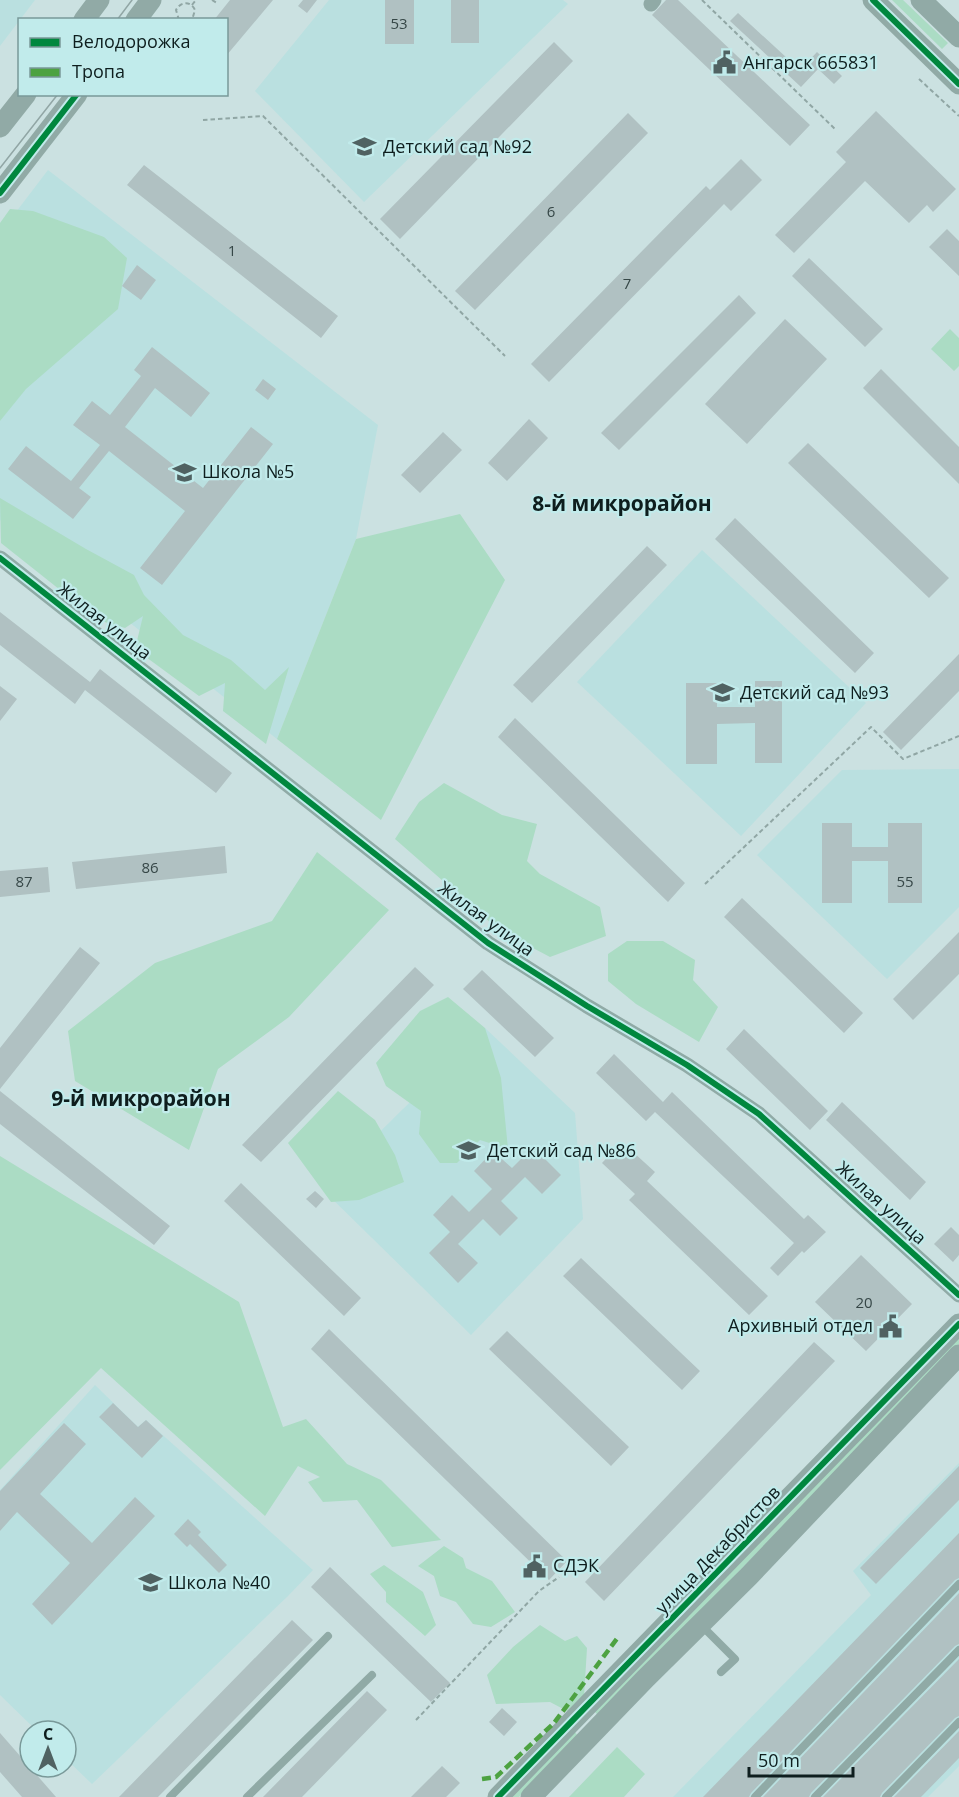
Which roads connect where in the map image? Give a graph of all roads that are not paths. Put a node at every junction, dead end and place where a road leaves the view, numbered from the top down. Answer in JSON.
{"nodes":[{"id":1,"x":99,"y":0,"type":"edge"},
{"id":2,"x":151,"y":0,"type":"edge"},
{"id":3,"x":873,"y":0,"type":"edge"},
{"id":4,"x":921,"y":0,"type":"edge"},
{"id":5,"x":86,"y":18,"type":"edge"},
{"id":6,"x":138,"y":18,"type":"edge"},
{"id":7,"x":959,"y":37,"type":"edge"},
{"id":8,"x":956,"y":76,"type":"edge"},
{"id":9,"x":24,"y":96,"type":"edge"},
{"id":10,"x":75,"y":96,"type":"edge"},
{"id":11,"x":0,"y":127,"type":"edge"},
{"id":12,"x":0,"y":193,"type":"edge"},
{"id":13,"x":0,"y":558,"type":"edge"},
{"id":14,"x":959,"y":1295,"type":"edge"},
{"id":15,"x":959,"y":1324,"type":"edge"},
{"id":16,"x":959,"y":1355,"type":"edge"},
{"id":17,"x":959,"y":1584,"type":"edge"},
{"id":18,"x":700,"y":1624,"type":"junction"},
{"id":19,"x":328,"y":1636,"type":"dead end"},
{"id":20,"x":959,"y":1650,"type":"edge"},
{"id":21,"x":721,"y":1672,"type":"dead end"},
{"id":22,"x":372,"y":1675,"type":"dead end"},
{"id":23,"x":578,"y":1715,"type":"junction"},
{"id":24,"x":959,"y":1722,"type":"edge"},
{"id":25,"x":594,"y":1731,"type":"junction"},
{"id":26,"x":170,"y":1797,"type":"edge"},
{"id":27,"x":247,"y":1797,"type":"edge"},
{"id":28,"x":498,"y":1797,"type":"edge"},
{"id":29,"x":531,"y":1797,"type":"edge"},
{"id":30,"x":755,"y":1797,"type":"edge"},
{"id":31,"x":815,"y":1797,"type":"edge"},
{"id":32,"x":886,"y":1797,"type":"edge"}],
"edges":[{"from":1,"to":5,"type":"street"},
{"from":2,"to":6,"type":"street"},
{"from":3,"to":8,"type":"street"},
{"from":4,"to":7,"type":"street"},
{"from":9,"to":11,"type":"street"},
{"from":10,"to":12,"type":"street"},
{"from":13,"to":14,"type":"street","name":"Жилая улица"},
{"from":15,"to":23,"type":"street","name":"улица Декабристов"},
{"from":16,"to":18,"type":"street"},
{"from":17,"to":30,"type":"lane"},
{"from":18,"to":21,"type":"lane"},
{"from":18,"to":25,"type":"street"},
{"from":19,"to":26,"type":"lane"},
{"from":20,"to":31,"type":"lane"},
{"from":22,"to":27,"type":"lane"},
{"from":23,"to":25,"type":"street"},
{"from":23,"to":28,"type":"street","name":"улица Декабристов"},
{"from":24,"to":32,"type":"lane"},
{"from":25,"to":29,"type":"street"}]}
